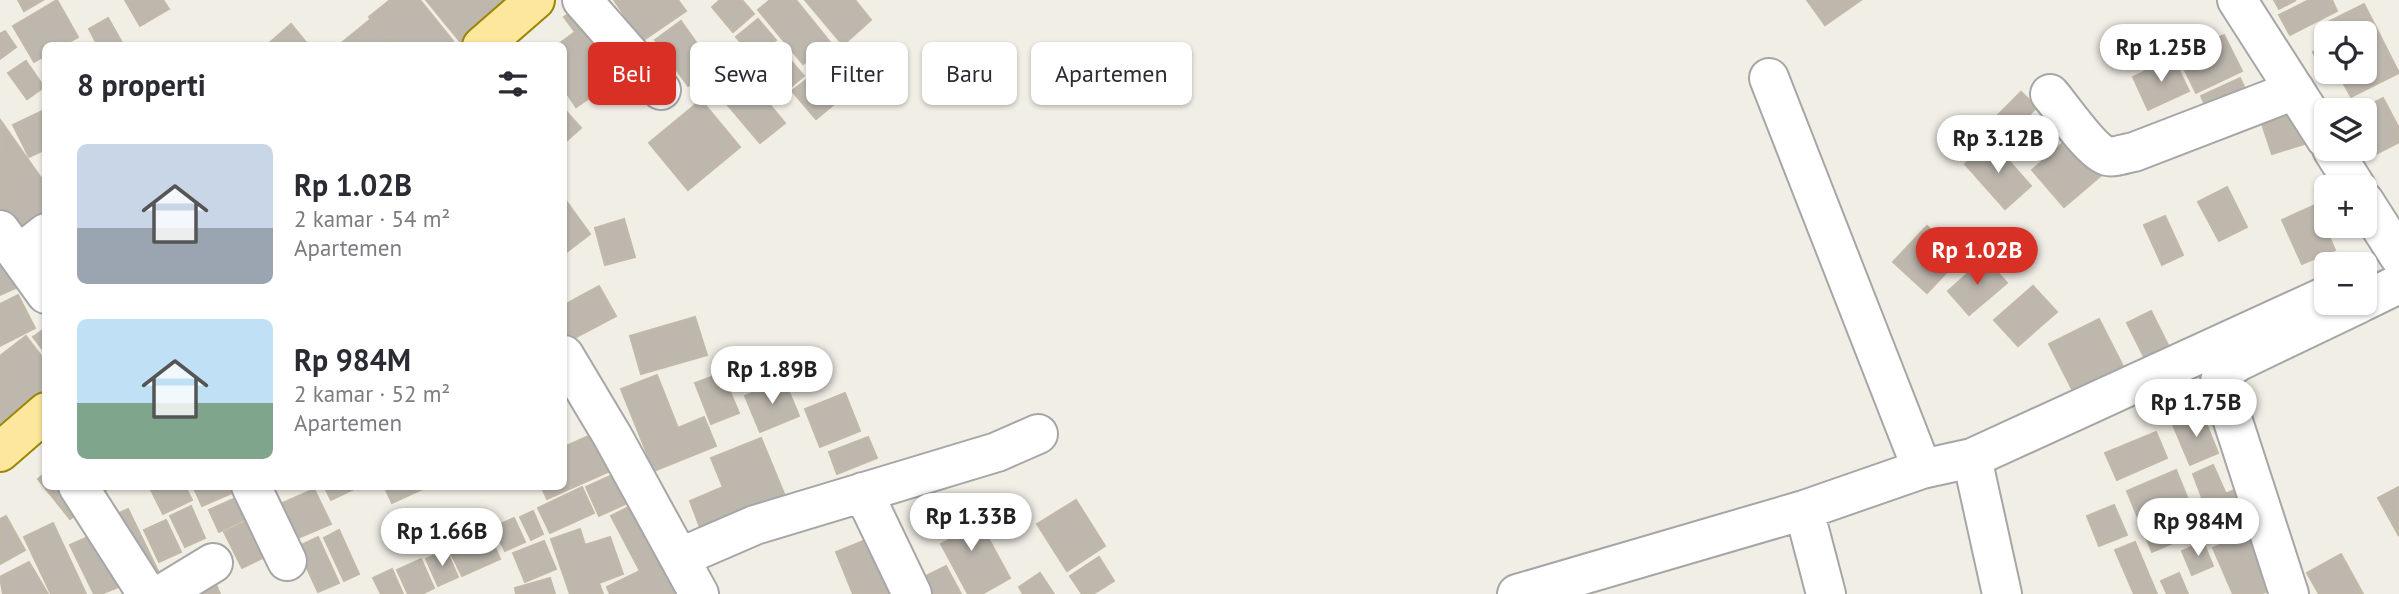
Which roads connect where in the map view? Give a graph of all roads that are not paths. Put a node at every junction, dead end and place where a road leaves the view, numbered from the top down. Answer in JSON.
{"nodes":[{"id":1,"x":582,"y":0,"type":"edge"},
{"id":2,"x":2237,"y":0,"type":"edge"},
{"id":3,"x":528,"y":2,"type":"edge"},
{"id":4,"x":486,"y":42,"type":"edge"},
{"id":5,"x":619,"y":42,"type":"edge"},
{"id":6,"x":1769,"y":78,"type":"dead end"},
{"id":7,"x":2295,"y":90,"type":"junction"},
{"id":8,"x":2050,"y":94,"type":"dead end"},
{"id":9,"x":2314,"y":120,"type":"edge"},
{"id":10,"x":2377,"y":221,"type":"edge"},
{"id":11,"x":21,"y":239,"type":"edge"},
{"id":12,"x":2399,"y":256,"type":"edge"},
{"id":13,"x":2399,"y":263,"type":"edge"},
{"id":14,"x":2377,"y":273,"type":"edge"},
{"id":15,"x":2399,"y":284,"type":"edge"},
{"id":16,"x":42,"y":285,"type":"edge"},
{"id":17,"x":2377,"y":295,"type":"edge"},
{"id":18,"x":2314,"y":301,"type":"edge"},
{"id":19,"x":2335,"y":315,"type":"edge"},
{"id":20,"x":567,"y":360,"type":"edge"},
{"id":21,"x":42,"y":423,"type":"edge"},
{"id":22,"x":1038,"y":435,"type":"dead end"},
{"id":23,"x":0,"y":452,"type":"edge"},
{"id":24,"x":1972,"y":458,"type":"junction"},
{"id":25,"x":1922,"y":469,"type":"junction"},
{"id":26,"x":81,"y":490,"type":"edge"},
{"id":27,"x":253,"y":490,"type":"edge"},
{"id":28,"x":863,"y":492,"type":"junction"},
{"id":29,"x":1804,"y":510,"type":"junction"},
{"id":30,"x":681,"y":557,"type":"junction"},
{"id":31,"x":287,"y":561,"type":"dead end"},
{"id":32,"x":213,"y":563,"type":"dead end"},
{"id":33,"x":147,"y":594,"type":"edge"},
{"id":34,"x":162,"y":594,"type":"edge"},
{"id":35,"x":699,"y":594,"type":"edge"},
{"id":36,"x":912,"y":594,"type":"edge"},
{"id":37,"x":1517,"y":594,"type":"edge"},
{"id":38,"x":1826,"y":594,"type":"edge"},
{"id":39,"x":2002,"y":594,"type":"edge"},
{"id":40,"x":2289,"y":594,"type":"edge"}],
"edges":[{"from":1,"to":5,"type":"street"},
{"from":2,"to":7,"type":"street"},
{"from":3,"to":4,"type":"main road"},
{"from":6,"to":25,"type":"street"},
{"from":7,"to":8,"type":"street"},
{"from":7,"to":9,"type":"street"},
{"from":10,"to":12,"type":"street"},
{"from":11,"to":16,"type":"street"},
{"from":13,"to":14,"type":"street"},
{"from":15,"to":17,"type":"street"},
{"from":18,"to":24,"type":"street"},
{"from":19,"to":40,"type":"street"},
{"from":20,"to":30,"type":"street"},
{"from":21,"to":23,"type":"main road"},
{"from":22,"to":28,"type":"street"},
{"from":24,"to":25,"type":"street"},
{"from":24,"to":39,"type":"street"},
{"from":25,"to":29,"type":"street"},
{"from":26,"to":33,"type":"street"},
{"from":27,"to":31,"type":"street"},
{"from":28,"to":30,"type":"street"},
{"from":28,"to":36,"type":"street"},
{"from":29,"to":37,"type":"street"},
{"from":29,"to":38,"type":"street"},
{"from":30,"to":35,"type":"street"},
{"from":32,"to":34,"type":"street"}]}
